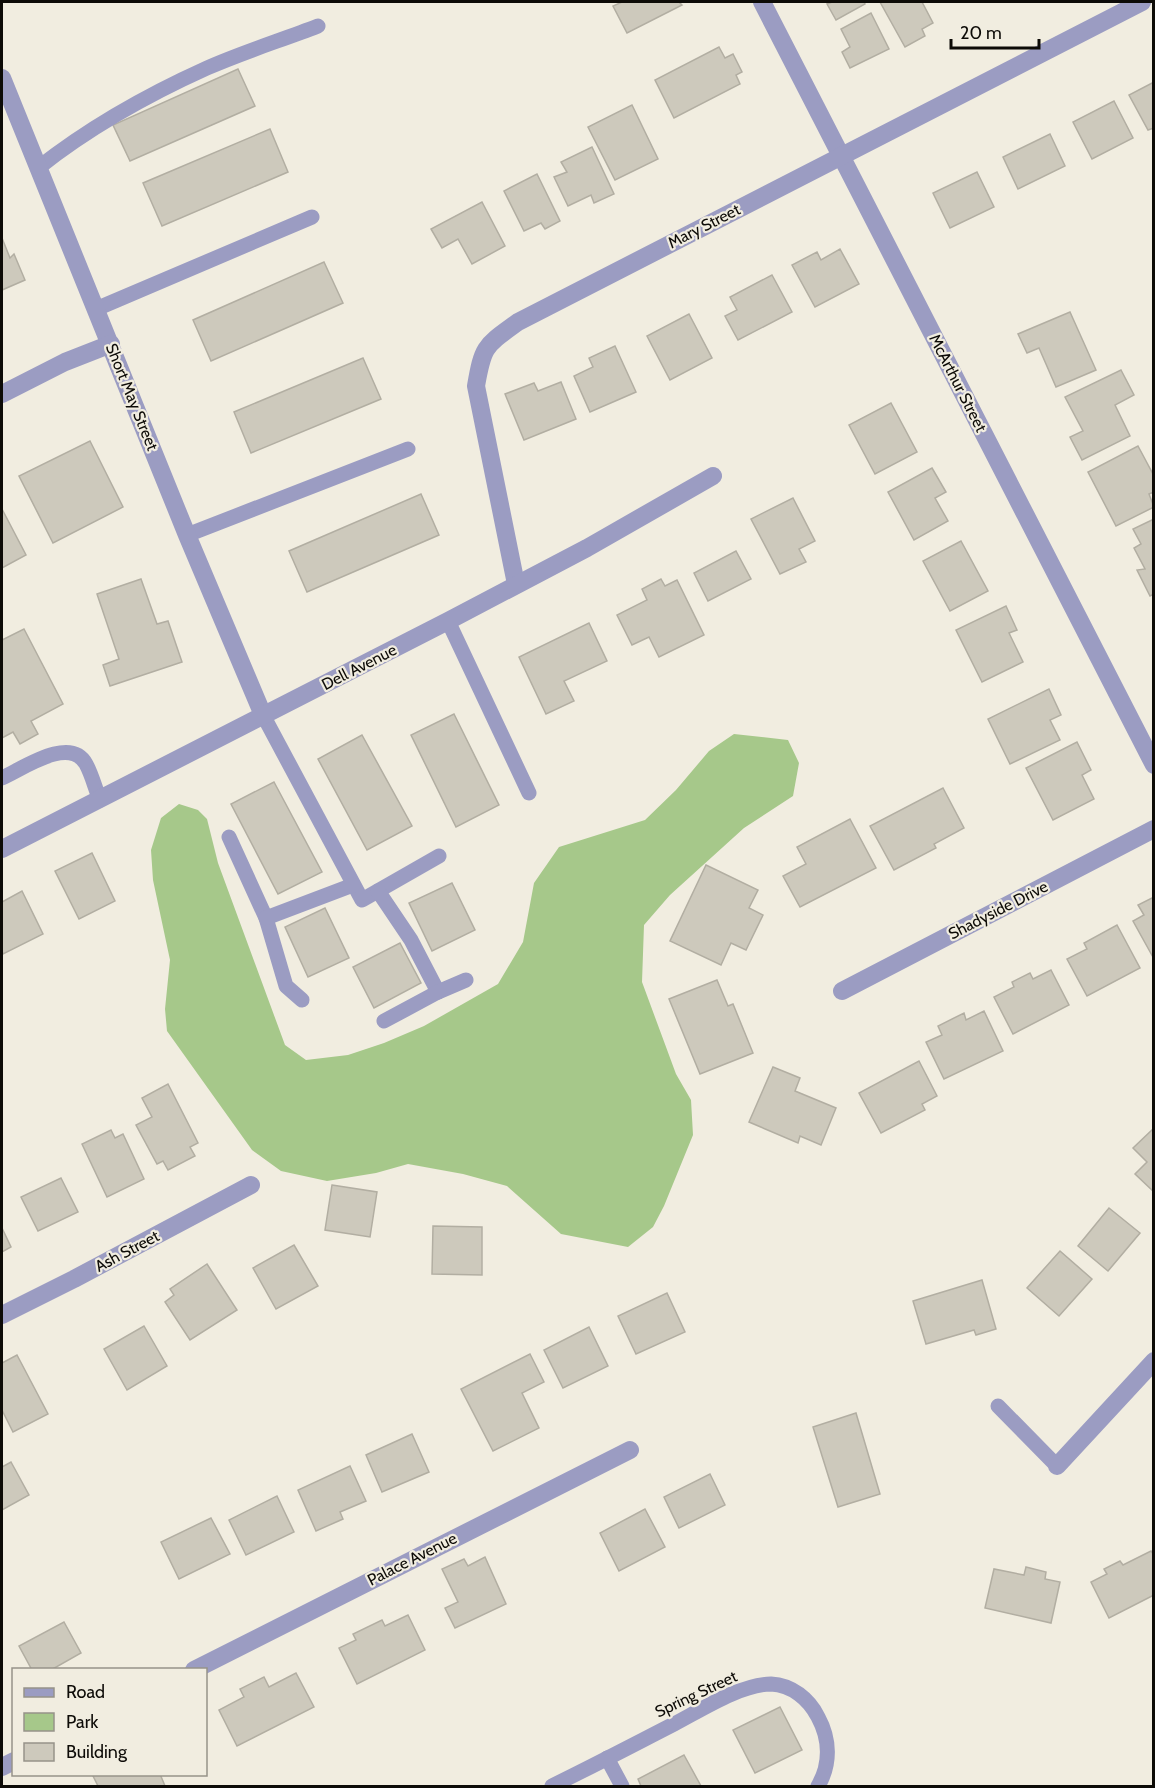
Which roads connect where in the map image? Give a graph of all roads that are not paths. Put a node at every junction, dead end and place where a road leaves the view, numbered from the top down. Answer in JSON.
{"nodes":[{"id":1,"x":762,"y":2,"type":"edge"},
{"id":2,"x":1142,"y":2,"type":"edge"},
{"id":3,"x":318,"y":26,"type":"dead end"},
{"id":4,"x":2,"y":78,"type":"edge"},
{"id":5,"x":841,"y":156,"type":"junction"},
{"id":6,"x":38,"y":168,"type":"junction"},
{"id":7,"x":312,"y":217,"type":"dead end"},
{"id":8,"x":96,"y":309,"type":"junction"},
{"id":9,"x":111,"y":344,"type":"junction"},
{"id":10,"x":2,"y":394,"type":"edge"},
{"id":11,"x":408,"y":449,"type":"dead end"},
{"id":12,"x":712,"y":476,"type":"dead end"},
{"id":13,"x":187,"y":535,"type":"junction"},
{"id":14,"x":516,"y":584,"type":"junction"},
{"id":15,"x":448,"y":621,"type":"junction"},
{"id":16,"x":263,"y":715,"type":"junction"},
{"id":17,"x":1154,"y":765,"type":"edge"},
{"id":18,"x":2,"y":778,"type":"edge"},
{"id":19,"x":530,"y":793,"type":"dead end"},
{"id":20,"x":100,"y":800,"type":"junction"},
{"id":21,"x":1154,"y":829,"type":"edge"},
{"id":22,"x":229,"y":837,"type":"dead end"},
{"id":23,"x":2,"y":849,"type":"edge"},
{"id":24,"x":439,"y":856,"type":"dead end"},
{"id":25,"x":354,"y":885,"type":"junction"},
{"id":26,"x":378,"y":891,"type":"junction"},
{"id":27,"x":267,"y":918,"type":"junction"},
{"id":28,"x":466,"y":980,"type":"dead end"},
{"id":29,"x":842,"y":991,"type":"dead end"},
{"id":30,"x":438,"y":992,"type":"junction"},
{"id":31,"x":302,"y":1000,"type":"dead end"},
{"id":32,"x":384,"y":1021,"type":"dead end"},
{"id":33,"x":250,"y":1185,"type":"dead end"},
{"id":34,"x":2,"y":1315,"type":"edge"},
{"id":35,"x":1154,"y":1361,"type":"edge"},
{"id":36,"x":998,"y":1406,"type":"dead end"},
{"id":37,"x":630,"y":1450,"type":"dead end"},
{"id":38,"x":1056,"y":1466,"type":"joint"},
{"id":39,"x":198,"y":1668,"type":"edge"},
{"id":40,"x":607,"y":1758,"type":"junction"},
{"id":41,"x":552,"y":1786,"type":"edge"},
{"id":42,"x":622,"y":1786,"type":"edge"},
{"id":43,"x":818,"y":1786,"type":"edge"}],
"edges":[{"from":1,"to":5,"type":"street","name":"McArthur Street"},
{"from":2,"to":5,"type":"street","name":"Mary Street"},
{"from":3,"to":6,"type":"lane"},
{"from":4,"to":6,"type":"street","name":"Short May Street"},
{"from":5,"to":14,"type":"street","name":"Mary Street"},
{"from":5,"to":17,"type":"street","name":"McArthur Street"},
{"from":6,"to":8,"type":"street","name":"Short May Street"},
{"from":7,"to":8,"type":"lane"},
{"from":8,"to":9,"type":"street","name":"Short May Street"},
{"from":9,"to":10,"type":"street"},
{"from":9,"to":13,"type":"street","name":"Short May Street"},
{"from":11,"to":13,"type":"lane"},
{"from":12,"to":14,"type":"street","name":"Dell Avenue"},
{"from":13,"to":16,"type":"street","name":"Short May Street"},
{"from":14,"to":15,"type":"street","name":"Dell Avenue"},
{"from":15,"to":16,"type":"street","name":"Dell Avenue"},
{"from":15,"to":19,"type":"lane"},
{"from":16,"to":20,"type":"street","name":"Dell Avenue"},
{"from":16,"to":25,"type":"lane"},
{"from":18,"to":20,"type":"lane"},
{"from":20,"to":23,"type":"street","name":"Dell Avenue"},
{"from":21,"to":29,"type":"street","name":"Shadyside Drive"},
{"from":22,"to":27,"type":"lane"},
{"from":24,"to":26,"type":"lane"},
{"from":25,"to":26,"type":"lane"},
{"from":25,"to":27,"type":"lane"},
{"from":26,"to":30,"type":"lane"},
{"from":27,"to":31,"type":"lane"},
{"from":28,"to":30,"type":"lane"},
{"from":30,"to":32,"type":"lane"},
{"from":33,"to":34,"type":"street","name":"Ash Street"},
{"from":35,"to":38,"type":"street"},
{"from":36,"to":38,"type":"lane"},
{"from":37,"to":39,"type":"street","name":"Palace Avenue"},
{"from":40,"to":41,"type":"lane","name":"Spring Street"},
{"from":40,"to":42,"type":"lane"},
{"from":40,"to":43,"type":"lane","name":"Spring Street"}]}
